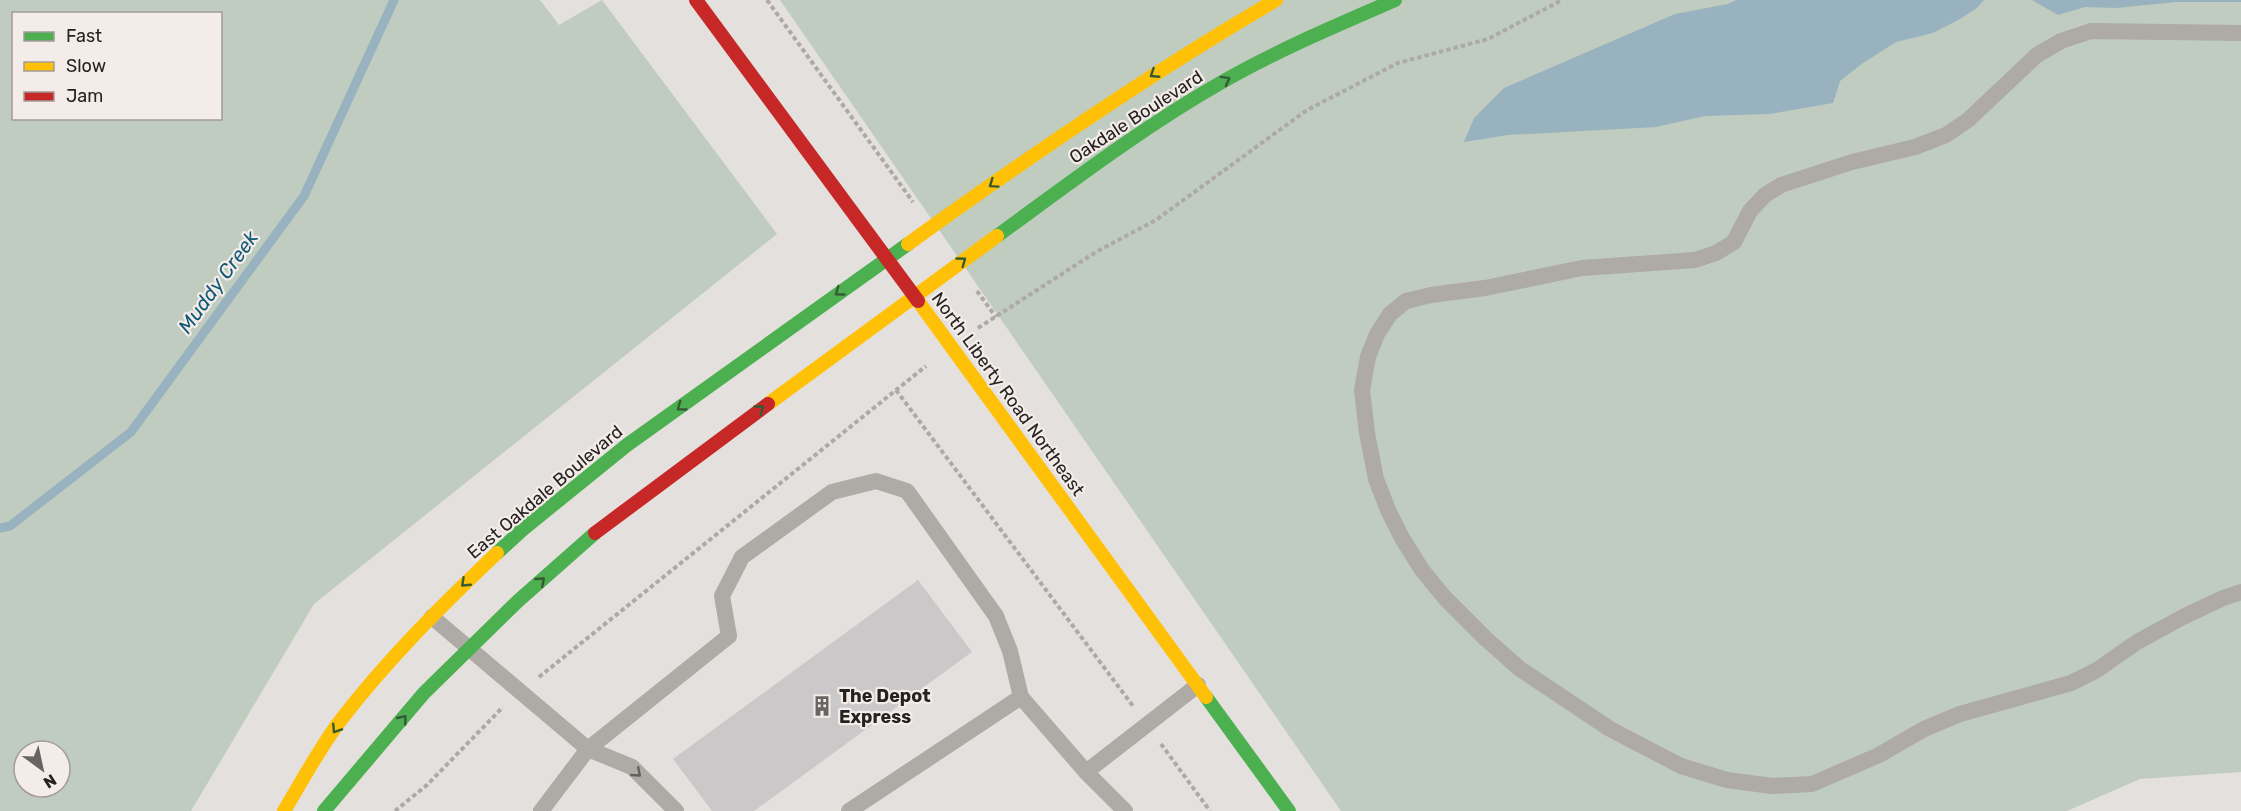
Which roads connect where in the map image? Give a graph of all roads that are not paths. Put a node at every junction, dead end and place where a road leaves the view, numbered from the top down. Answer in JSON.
{"nodes":[{"id":1,"x":696,"y":0,"type":"edge"},
{"id":2,"x":1276,"y":0,"type":"edge"},
{"id":3,"x":1395,"y":0,"type":"edge"},
{"id":4,"x":2241,"y":33,"type":"edge"},
{"id":5,"x":886,"y":258,"type":"junction"},
{"id":6,"x":915,"y":296,"type":"junction"},
{"id":7,"x":2241,"y":592,"type":"edge"},
{"id":8,"x":432,"y":617,"type":"junction"},
{"id":9,"x":469,"y":649,"type":"junction"},
{"id":10,"x":1198,"y":685,"type":"junction"},
{"id":11,"x":1021,"y":697,"type":"junction"},
{"id":12,"x":588,"y":749,"type":"junction"},
{"id":13,"x":1086,"y":772,"type":"junction"},
{"id":14,"x":546,"y":809,"type":"edge"},
{"id":15,"x":284,"y":811,"type":"edge"},
{"id":16,"x":324,"y":811,"type":"edge"},
{"id":17,"x":676,"y":811,"type":"edge"},
{"id":18,"x":849,"y":811,"type":"edge"},
{"id":19,"x":1125,"y":811,"type":"edge"},
{"id":20,"x":1289,"y":811,"type":"edge"}],
"edges":[{"from":1,"to":5,"type":"main road","name":"North Liberty Road Northeast"},
{"from":2,"to":5,"type":"main road","name":"Oakdale Boulevard","one_way":true},
{"from":6,"to":3,"type":"main road","name":"Oakdale Boulevard","one_way":true},
{"from":4,"to":7,"type":"lane"},
{"from":5,"to":6,"type":"main road","name":"North Liberty Road Northeast"},
{"from":5,"to":8,"type":"main road","name":"East Oakdale Boulevard","one_way":true},
{"from":9,"to":6,"type":"main road","one_way":true},
{"from":6,"to":10,"type":"main road","name":"North Liberty Road Northeast"},
{"from":8,"to":9,"type":"lane"},
{"from":8,"to":15,"type":"main road","name":"East Oakdale Boulevard","one_way":true},
{"from":9,"to":12,"type":"lane"},
{"from":16,"to":9,"type":"main road","one_way":true},
{"from":10,"to":13,"type":"lane"},
{"from":10,"to":20,"type":"main road","name":"North Liberty Road Northeast"},
{"from":11,"to":12,"type":"lane"},
{"from":11,"to":13,"type":"lane"},
{"from":11,"to":18,"type":"lane"},
{"from":12,"to":14,"type":"lane"},
{"from":12,"to":17,"type":"lane","one_way":true},
{"from":13,"to":19,"type":"lane"}]}
